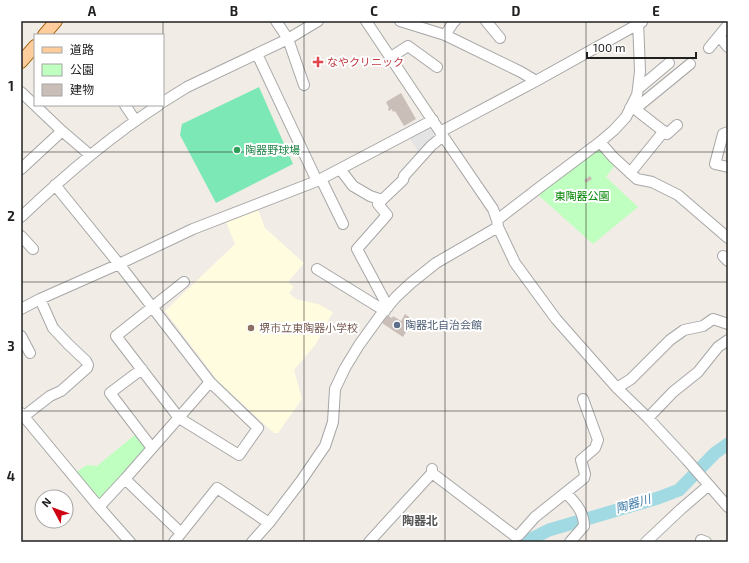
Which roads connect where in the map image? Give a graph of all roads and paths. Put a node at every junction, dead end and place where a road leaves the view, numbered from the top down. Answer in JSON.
{"nodes":[{"id":1,"x":56,"y":21,"type":"edge"},
{"id":2,"x":276,"y":21,"type":"edge"},
{"id":3,"x":318,"y":21,"type":"edge"},
{"id":4,"x":366,"y":21,"type":"edge"},
{"id":5,"x":400,"y":21,"type":"edge"},
{"id":6,"x":455,"y":21,"type":"edge"},
{"id":7,"x":486,"y":21,"type":"edge"},
{"id":8,"x":640,"y":22,"type":"edge"},
{"id":9,"x":728,"y":25,"type":"edge"},
{"id":10,"x":45,"y":34,"type":"edge"},
{"id":11,"x":445,"y":35,"type":"junction"},
{"id":12,"x":718,"y":36,"type":"junction"},
{"id":13,"x":500,"y":38,"type":"dead end"},
{"id":14,"x":288,"y":39,"type":"junction"},
{"id":15,"x":34,"y":47,"type":"edge"},
{"id":16,"x":728,"y":47,"type":"edge"},
{"id":17,"x":709,"y":48,"type":"dead end"},
{"id":18,"x":257,"y":54,"type":"junction"},
{"id":19,"x":391,"y":57,"type":"junction"},
{"id":20,"x":21,"y":62,"type":"edge"},
{"id":21,"x":669,"y":63,"type":"dead end"},
{"id":22,"x":690,"y":64,"type":"dead end"},
{"id":23,"x":437,"y":67,"type":"dead end"},
{"id":24,"x":536,"y":81,"type":"junction"},
{"id":25,"x":304,"y":85,"type":"dead end"},
{"id":26,"x":638,"y":89,"type":"junction"},
{"id":27,"x":21,"y":92,"type":"edge"},
{"id":28,"x":164,"y":101,"type":"edge"},
{"id":29,"x":34,"y":104,"type":"edge"},
{"id":30,"x":36,"y":106,"type":"edge"},
{"id":31,"x":126,"y":106,"type":"edge"},
{"id":32,"x":157,"y":106,"type":"edge"},
{"id":33,"x":633,"y":109,"type":"junction"},
{"id":34,"x":135,"y":120,"type":"junction"},
{"id":35,"x":433,"y":120,"type":"junction"},
{"id":36,"x":677,"y":125,"type":"dead end"},
{"id":37,"x":62,"y":131,"type":"junction"},
{"id":38,"x":664,"y":131,"type":"junction"},
{"id":39,"x":728,"y":132,"type":"edge"},
{"id":40,"x":441,"y":134,"type":"junction"},
{"id":41,"x":600,"y":142,"type":"junction"},
{"id":42,"x":90,"y":155,"type":"junction"},
{"id":43,"x":728,"y":167,"type":"edge"},
{"id":44,"x":21,"y":169,"type":"edge"},
{"id":45,"x":340,"y":169,"type":"junction"},
{"id":46,"x":630,"y":173,"type":"junction"},
{"id":47,"x":319,"y":180,"type":"junction"},
{"id":48,"x":55,"y":185,"type":"junction"},
{"id":49,"x":382,"y":200,"type":"junction"},
{"id":50,"x":21,"y":217,"type":"edge"},
{"id":51,"x":343,"y":224,"type":"dead end"},
{"id":52,"x":497,"y":224,"type":"junction"},
{"id":53,"x":21,"y":236,"type":"edge"},
{"id":54,"x":728,"y":238,"type":"edge"},
{"id":55,"x":33,"y":249,"type":"dead end"},
{"id":56,"x":119,"y":264,"type":"junction"},
{"id":57,"x":316,"y":269,"type":"dead end"},
{"id":58,"x":184,"y":282,"type":"dead end"},
{"id":59,"x":40,"y":300,"type":"junction"},
{"id":60,"x":152,"y":307,"type":"junction"},
{"id":61,"x":21,"y":309,"type":"edge"},
{"id":62,"x":386,"y":309,"type":"junction"},
{"id":63,"x":728,"y":324,"type":"edge"},
{"id":64,"x":21,"y":336,"type":"edge"},
{"id":65,"x":728,"y":340,"type":"edge"},
{"id":66,"x":30,"y":353,"type":"dead end"},
{"id":67,"x":142,"y":369,"type":"junction"},
{"id":68,"x":210,"y":382,"type":"junction"},
{"id":69,"x":617,"y":388,"type":"junction"},
{"id":70,"x":583,"y":399,"type":"dead end"},
{"id":71,"x":22,"y":415,"type":"edge"},
{"id":72,"x":179,"y":418,"type":"junction"},
{"id":73,"x":648,"y":418,"type":"junction"},
{"id":74,"x":152,"y":448,"type":"junction"},
{"id":75,"x":125,"y":479,"type":"junction"},
{"id":76,"x":709,"y":485,"type":"junction"},
{"id":77,"x":566,"y":493,"type":"junction"},
{"id":78,"x":99,"y":507,"type":"junction"},
{"id":79,"x":728,"y":507,"type":"edge"},
{"id":80,"x":270,"y":523,"type":"junction"},
{"id":81,"x":181,"y":533,"type":"junction"},
{"id":82,"x":130,"y":542,"type":"edge"},
{"id":83,"x":174,"y":542,"type":"edge"},
{"id":84,"x":252,"y":542,"type":"edge"},
{"id":85,"x":369,"y":542,"type":"edge"},
{"id":86,"x":570,"y":542,"type":"edge"},
{"id":87,"x":646,"y":542,"type":"edge"}],
"edges":[{"from":1,"to":10,"type":"main road"},
{"from":2,"to":14,"type":"street"},
{"from":3,"to":14,"type":"street"},
{"from":4,"to":19,"type":"street"},
{"from":5,"to":11,"type":"street"},
{"from":6,"to":11,"type":"street"},
{"from":7,"to":13,"type":"street"},
{"from":8,"to":24,"type":"street"},
{"from":8,"to":26,"type":"street"},
{"from":9,"to":12,"type":"street"},
{"from":11,"to":24,"type":"street"},
{"from":12,"to":16,"type":"street"},
{"from":12,"to":17,"type":"street"},
{"from":14,"to":18,"type":"street"},
{"from":14,"to":25,"type":"street"},
{"from":15,"to":20,"type":"main road"},
{"from":18,"to":28,"type":"street"},
{"from":18,"to":47,"type":"street"},
{"from":19,"to":23,"type":"street"},
{"from":19,"to":35,"type":"street"},
{"from":21,"to":26,"type":"street"},
{"from":22,"to":33,"type":"street"},
{"from":24,"to":40,"type":"street"},
{"from":26,"to":33,"type":"street"},
{"from":27,"to":29,"type":"street"},
{"from":30,"to":37,"type":"street"},
{"from":31,"to":34,"type":"street"},
{"from":32,"to":34,"type":"street"},
{"from":33,"to":38,"type":"street"},
{"from":33,"to":41,"type":"street"},
{"from":34,"to":42,"type":"street"},
{"from":35,"to":40,"type":"street"},
{"from":35,"to":45,"type":"street"},
{"from":36,"to":38,"type":"street"},
{"from":37,"to":42,"type":"street"},
{"from":37,"to":44,"type":"street"},
{"from":38,"to":46,"type":"street"},
{"from":39,"to":43,"type":"street"},
{"from":40,"to":49,"type":"street"},
{"from":40,"to":52,"type":"street"},
{"from":41,"to":46,"type":"street"},
{"from":41,"to":52,"type":"street"},
{"from":42,"to":48,"type":"street"},
{"from":45,"to":47,"type":"street"},
{"from":45,"to":49,"type":"street"},
{"from":46,"to":54,"type":"street"},
{"from":47,"to":51,"type":"street"},
{"from":47,"to":56,"type":"street"},
{"from":48,"to":50,"type":"street"},
{"from":48,"to":56,"type":"street"},
{"from":49,"to":62,"type":"street"},
{"from":52,"to":62,"type":"street"},
{"from":52,"to":69,"type":"street"},
{"from":53,"to":55,"type":"street"},
{"from":56,"to":59,"type":"street"},
{"from":56,"to":60,"type":"street"},
{"from":57,"to":62,"type":"street"},
{"from":58,"to":60,"type":"street"},
{"from":59,"to":61,"type":"street"},
{"from":59,"to":71,"type":"street"},
{"from":60,"to":67,"type":"street"},
{"from":60,"to":68,"type":"street"},
{"from":62,"to":80,"type":"street"},
{"from":63,"to":69,"type":"street"},
{"from":64,"to":66,"type":"street"},
{"from":65,"to":73,"type":"street"},
{"from":67,"to":72,"type":"street"},
{"from":67,"to":74,"type":"street"},
{"from":68,"to":72,"type":"street"},
{"from":68,"to":72,"type":"street"},
{"from":69,"to":73,"type":"street"},
{"from":70,"to":77,"type":"street"},
{"from":71,"to":78,"type":"street"},
{"from":72,"to":74,"type":"street"},
{"from":73,"to":76,"type":"street"},
{"from":74,"to":75,"type":"street"},
{"from":75,"to":78,"type":"street"},
{"from":75,"to":81,"type":"street"},
{"from":76,"to":79,"type":"street"},
{"from":76,"to":87,"type":"street"},
{"from":77,"to":85,"type":"street"},
{"from":77,"to":86,"type":"street"},
{"from":78,"to":82,"type":"street"},
{"from":80,"to":81,"type":"street"},
{"from":80,"to":84,"type":"street"},
{"from":81,"to":83,"type":"street"}]}
